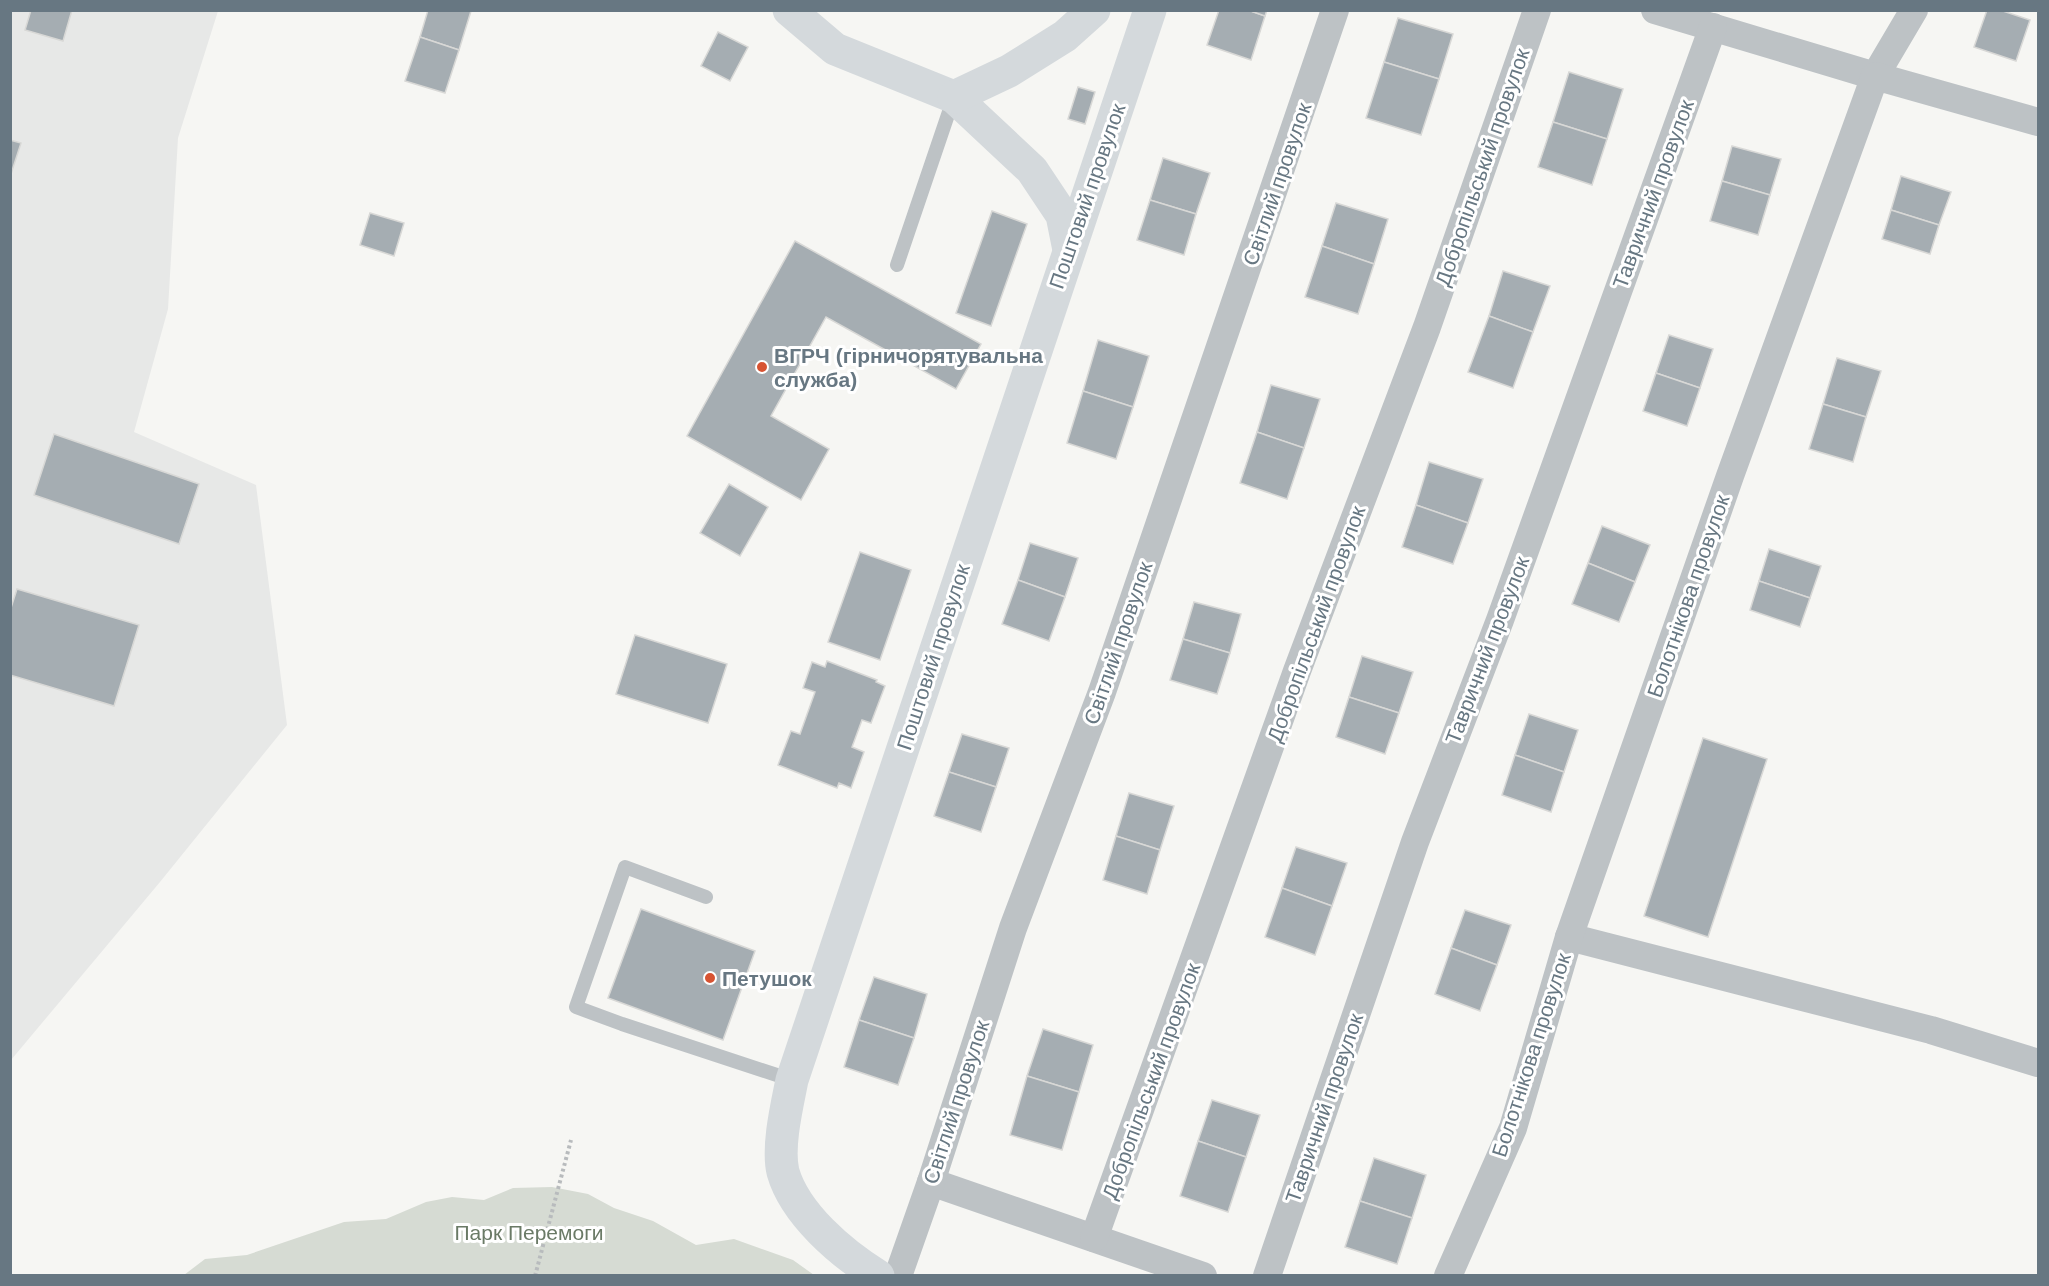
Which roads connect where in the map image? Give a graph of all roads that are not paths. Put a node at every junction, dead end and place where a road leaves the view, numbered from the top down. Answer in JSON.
{"nodes":[{"id":1,"x":789,"y":10,"type":"edge"},
{"id":2,"x":1094,"y":10,"type":"edge"},
{"id":3,"x":1150,"y":10,"type":"edge"},
{"id":4,"x":1335,"y":10,"type":"edge"},
{"id":5,"x":1537,"y":10,"type":"edge"},
{"id":6,"x":1655,"y":10,"type":"edge"},
{"id":7,"x":1914,"y":10,"type":"edge"},
{"id":8,"x":1713,"y":27,"type":"junction"},
{"id":9,"x":1875,"y":76,"type":"junction"},
{"id":10,"x":954,"y":97,"type":"junction"},
{"id":11,"x":2038,"y":122,"type":"edge"},
{"id":12,"x":1069,"y":250,"type":"junction"},
{"id":13,"x":897,"y":265,"type":"dead end"},
{"id":14,"x":706,"y":897,"type":"dead end"},
{"id":15,"x":1569,"y":937,"type":"junction"},
{"id":16,"x":2038,"y":1064,"type":"edge"},
{"id":17,"x":792,"y":1080,"type":"junction"},
{"id":18,"x":931,"y":1182,"type":"junction"},
{"id":19,"x":1095,"y":1238,"type":"junction"},
{"id":20,"x":878,"y":1275,"type":"edge"},
{"id":21,"x":898,"y":1275,"type":"edge"},
{"id":22,"x":1203,"y":1275,"type":"edge"},
{"id":23,"x":1267,"y":1275,"type":"edge"},
{"id":24,"x":1448,"y":1275,"type":"edge"}],
"edges":[{"from":1,"to":10,"type":"main road"},
{"from":2,"to":10,"type":"main road"},
{"from":3,"to":12,"type":"main road","name":"Поштовий провулок"},
{"from":4,"to":18,"type":"street","name":"Світлий провулок"},
{"from":5,"to":19,"type":"street","name":"Добропільський провулок"},
{"from":6,"to":8,"type":"street"},
{"from":7,"to":9,"type":"street","name":"Болотнікова провулок"},
{"from":8,"to":9,"type":"street"},
{"from":8,"to":23,"type":"street","name":"Тавричний провулок"},
{"from":9,"to":11,"type":"street"},
{"from":9,"to":15,"type":"street","name":"Болотнікова провулок"},
{"from":10,"to":12,"type":"main road"},
{"from":10,"to":13,"type":"lane"},
{"from":12,"to":17,"type":"main road","name":"Поштовий провулок"},
{"from":14,"to":17,"type":"lane"},
{"from":15,"to":16,"type":"street"},
{"from":15,"to":24,"type":"street","name":"Болотнікова провулок"},
{"from":17,"to":20,"type":"main road","name":"Поштовий провулок"},
{"from":18,"to":19,"type":"street"},
{"from":18,"to":21,"type":"street","name":"Світлий провулок"},
{"from":19,"to":22,"type":"street"}]}
